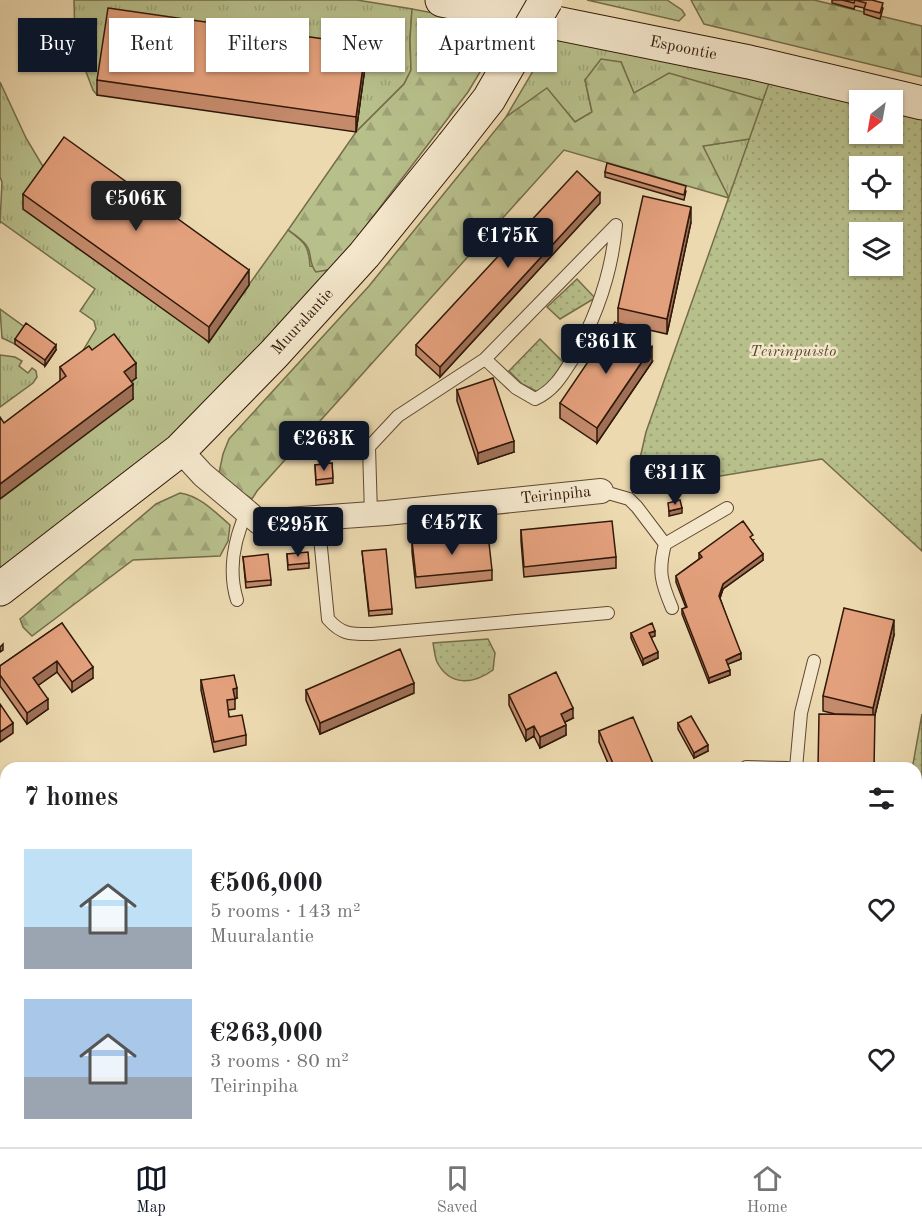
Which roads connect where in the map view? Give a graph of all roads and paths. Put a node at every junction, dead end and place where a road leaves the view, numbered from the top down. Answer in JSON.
{"nodes":[{"id":1,"x":442,"y":0,"type":"edge"},
{"id":2,"x":546,"y":0,"type":"edge"},
{"id":3,"x":922,"y":103,"type":"edge"},
{"id":4,"x":484,"y":359,"type":"junction"},
{"id":5,"x":180,"y":450,"type":"junction"},
{"id":6,"x":601,"y":491,"type":"joint"},
{"id":7,"x":727,"y":508,"type":"dead end"},
{"id":8,"x":247,"y":511,"type":"junction"},
{"id":9,"x":371,"y":514,"type":"junction"},
{"id":10,"x":318,"y":518,"type":"junction"},
{"id":11,"x":665,"y":544,"type":"junction"},
{"id":12,"x":0,"y":589,"type":"edge"},
{"id":13,"x":237,"y":600,"type":"dead end"},
{"id":14,"x":672,"y":608,"type":"dead end"},
{"id":15,"x":608,"y":613,"type":"dead end"},
{"id":16,"x":814,"y":661,"type":"dead end"},
{"id":17,"x":796,"y":762,"type":"edge"}],
"edges":[{"from":1,"to":3,"type":"street","name":"Espoontie"},
{"from":2,"to":5,"type":"street","name":"Muuralantie","bridge":true},
{"from":4,"to":4,"type":"lane"},
{"from":4,"to":9,"type":"lane"},
{"from":5,"to":8,"type":"street","name":"Teirinpiha"},
{"from":5,"to":12,"type":"street","name":"Muuralantie"},
{"from":6,"to":9,"type":"street","name":"Teirinpiha"},
{"from":6,"to":11,"type":"lane"},
{"from":7,"to":11,"type":"lane"},
{"from":8,"to":10,"type":"street","name":"Teirinpiha"},
{"from":8,"to":13,"type":"lane"},
{"from":9,"to":10,"type":"street","name":"Teirinpiha"},
{"from":10,"to":15,"type":"lane"},
{"from":11,"to":14,"type":"lane"},
{"from":16,"to":17,"type":"lane"}]}
